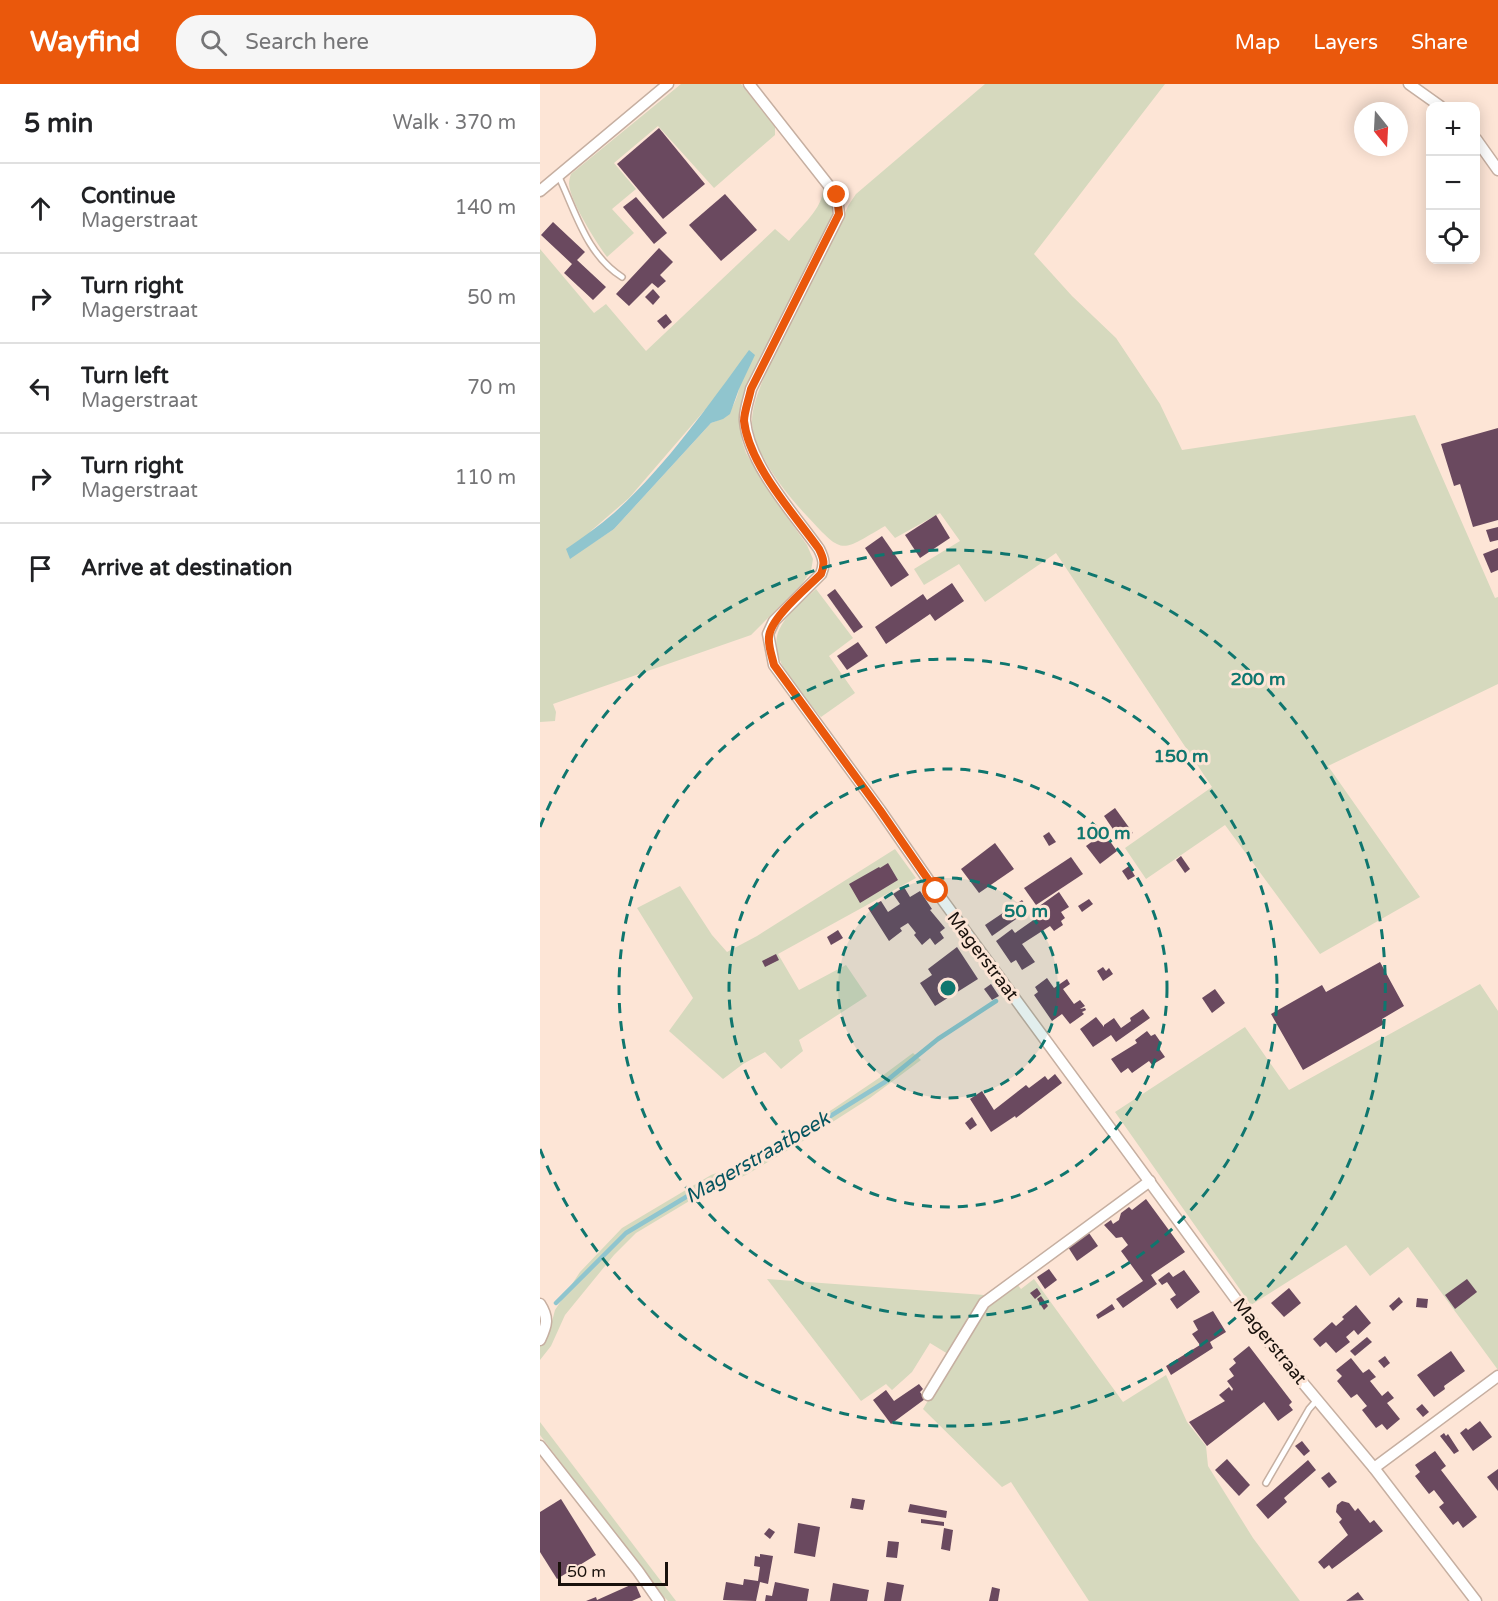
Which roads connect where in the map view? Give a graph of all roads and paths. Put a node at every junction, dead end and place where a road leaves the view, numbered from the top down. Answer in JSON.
{"nodes":[{"id":1,"x":668,"y":84,"type":"edge"},
{"id":2,"x":749,"y":84,"type":"edge"},
{"id":3,"x":1409,"y":84,"type":"edge"},
{"id":4,"x":1434,"y":102,"type":"edge"},
{"id":5,"x":1480,"y":145,"type":"edge"},
{"id":6,"x":1498,"y":170,"type":"edge"},
{"id":7,"x":558,"y":175,"type":"junction"},
{"id":8,"x":540,"y":191,"type":"edge"},
{"id":9,"x":622,"y":277,"type":"dead end"},
{"id":10,"x":1150,"y":1181,"type":"junction"},
{"id":11,"x":540,"y":1304,"type":"edge"},
{"id":12,"x":540,"y":1340,"type":"edge"},
{"id":13,"x":1498,"y":1376,"type":"edge"},
{"id":14,"x":928,"y":1395,"type":"dead end"},
{"id":15,"x":1317,"y":1400,"type":"junction"},
{"id":16,"x":540,"y":1446,"type":"edge"},
{"id":17,"x":1374,"y":1468,"type":"junction"},
{"id":18,"x":1266,"y":1483,"type":"dead end"},
{"id":19,"x":659,"y":1601,"type":"edge"},
{"id":20,"x":1476,"y":1601,"type":"edge"}],
"edges":[{"from":1,"to":7,"type":"street"},
{"from":2,"to":10,"type":"street","name":"Magerstraat"},
{"from":3,"to":4,"type":"street"},
{"from":5,"to":6,"type":"street"},
{"from":7,"to":8,"type":"street"},
{"from":7,"to":9,"type":"lane"},
{"from":10,"to":14,"type":"street"},
{"from":10,"to":15,"type":"street","name":"Magerstraat"},
{"from":11,"to":12,"type":"street"},
{"from":13,"to":17,"type":"street"},
{"from":15,"to":17,"type":"street","name":"Magerstraat"},
{"from":15,"to":18,"type":"lane"},
{"from":16,"to":19,"type":"street"},
{"from":17,"to":20,"type":"street","name":"Magerstraat"}]}
